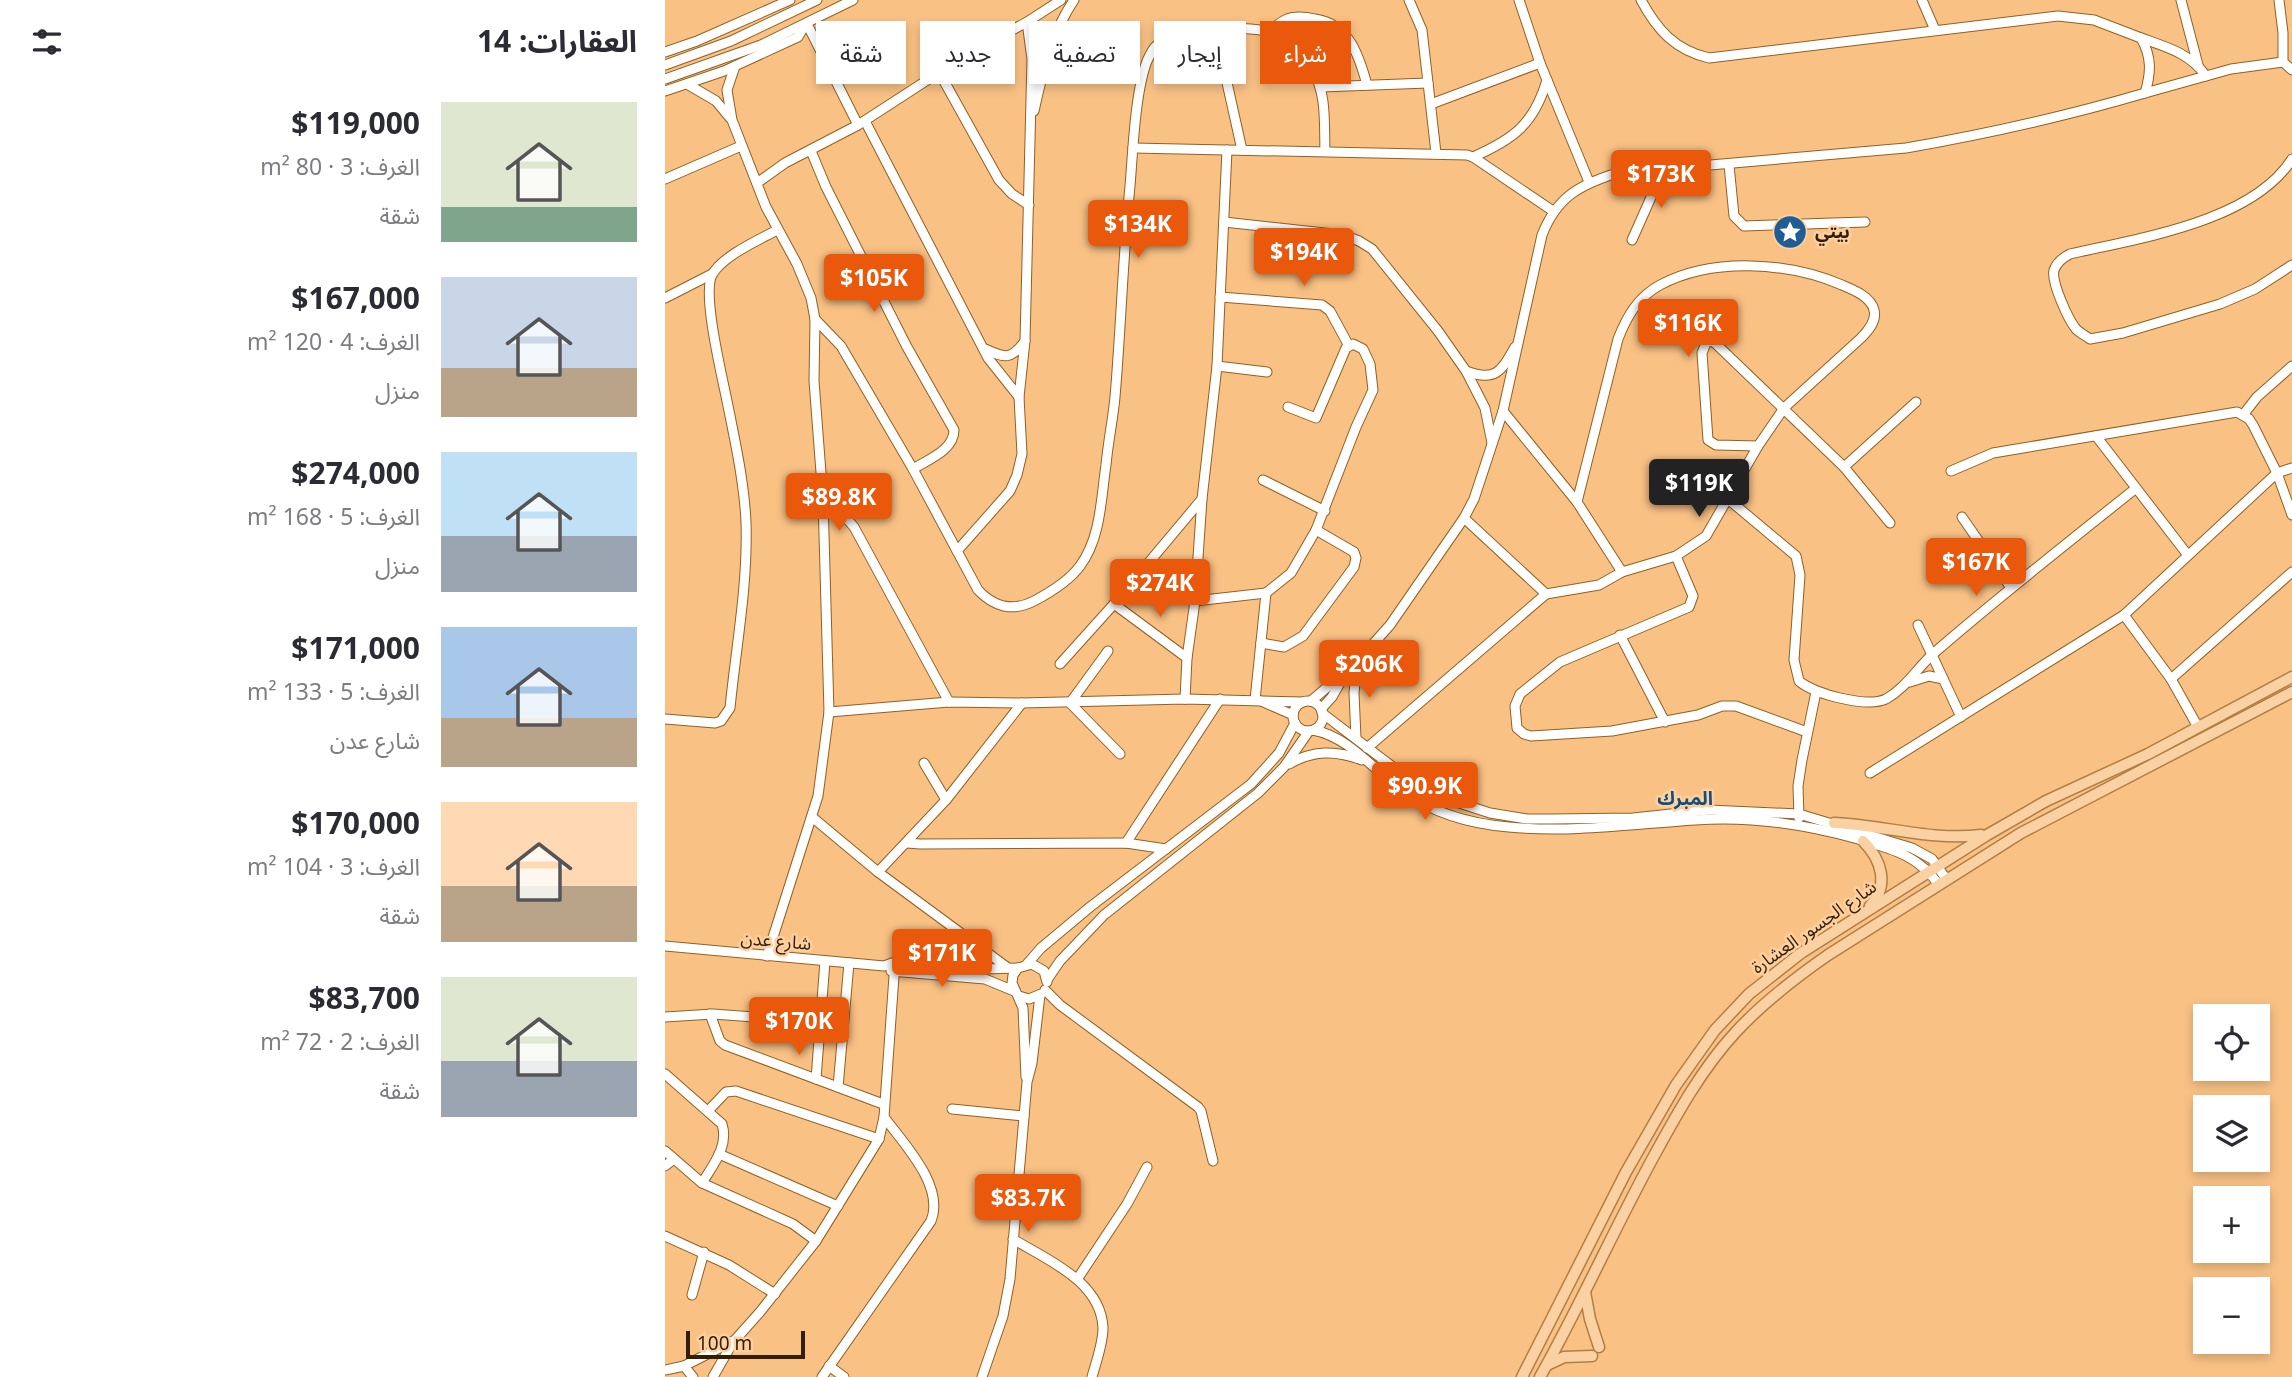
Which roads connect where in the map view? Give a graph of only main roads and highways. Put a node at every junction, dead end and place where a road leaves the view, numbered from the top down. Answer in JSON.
{"nodes":[{"id":1,"x":2292,"y":677,"type":"edge"},
{"id":2,"x":2292,"y":692,"type":"edge"},
{"id":3,"x":1834,"y":823,"type":"road end"},
{"id":4,"x":1987,"y":835,"type":"junction"},
{"id":5,"x":1863,"y":841,"type":"road end"},
{"id":6,"x":1862,"y":914,"type":"junction"},
{"id":7,"x":1585,"y":1291,"type":"junction"},
{"id":8,"x":1556,"y":1310,"type":"junction"},
{"id":9,"x":1569,"y":1322,"type":"junction"},
{"id":10,"x":1548,"y":1325,"type":"junction"},
{"id":11,"x":1563,"y":1335,"type":"junction"},
{"id":12,"x":1544,"y":1370,"type":"edge"},
{"id":13,"x":1522,"y":1377,"type":"edge"}],
"edges":[{"from":1,"to":4,"type":"main road","name":"شارع الجسور العشارة"},
{"from":2,"to":7,"type":"main road","name":"شارع الجسور العشارة"},
{"from":3,"to":4,"type":"main road"},
{"from":4,"to":6,"type":"main road","name":"شارع الجسور العشارة"},
{"from":5,"to":6,"type":"main road"},
{"from":6,"to":8,"type":"main road","name":"شارع الجسور العشارة"},
{"from":7,"to":9,"type":"main road","name":"شارع الجسور العشارة"},
{"from":7,"to":12,"type":"main road"},
{"from":8,"to":9,"type":"main road"},
{"from":8,"to":10,"type":"main road","name":"شارع الجسور العشارة"},
{"from":9,"to":11,"type":"main road","name":"شارع الجسور العشارة"},
{"from":10,"to":11,"type":"main road"},
{"from":10,"to":13,"type":"main road","name":"شارع الجسور العشارة"},
{"from":11,"to":12,"type":"main road","name":"شارع الجسور العشارة"}]}
